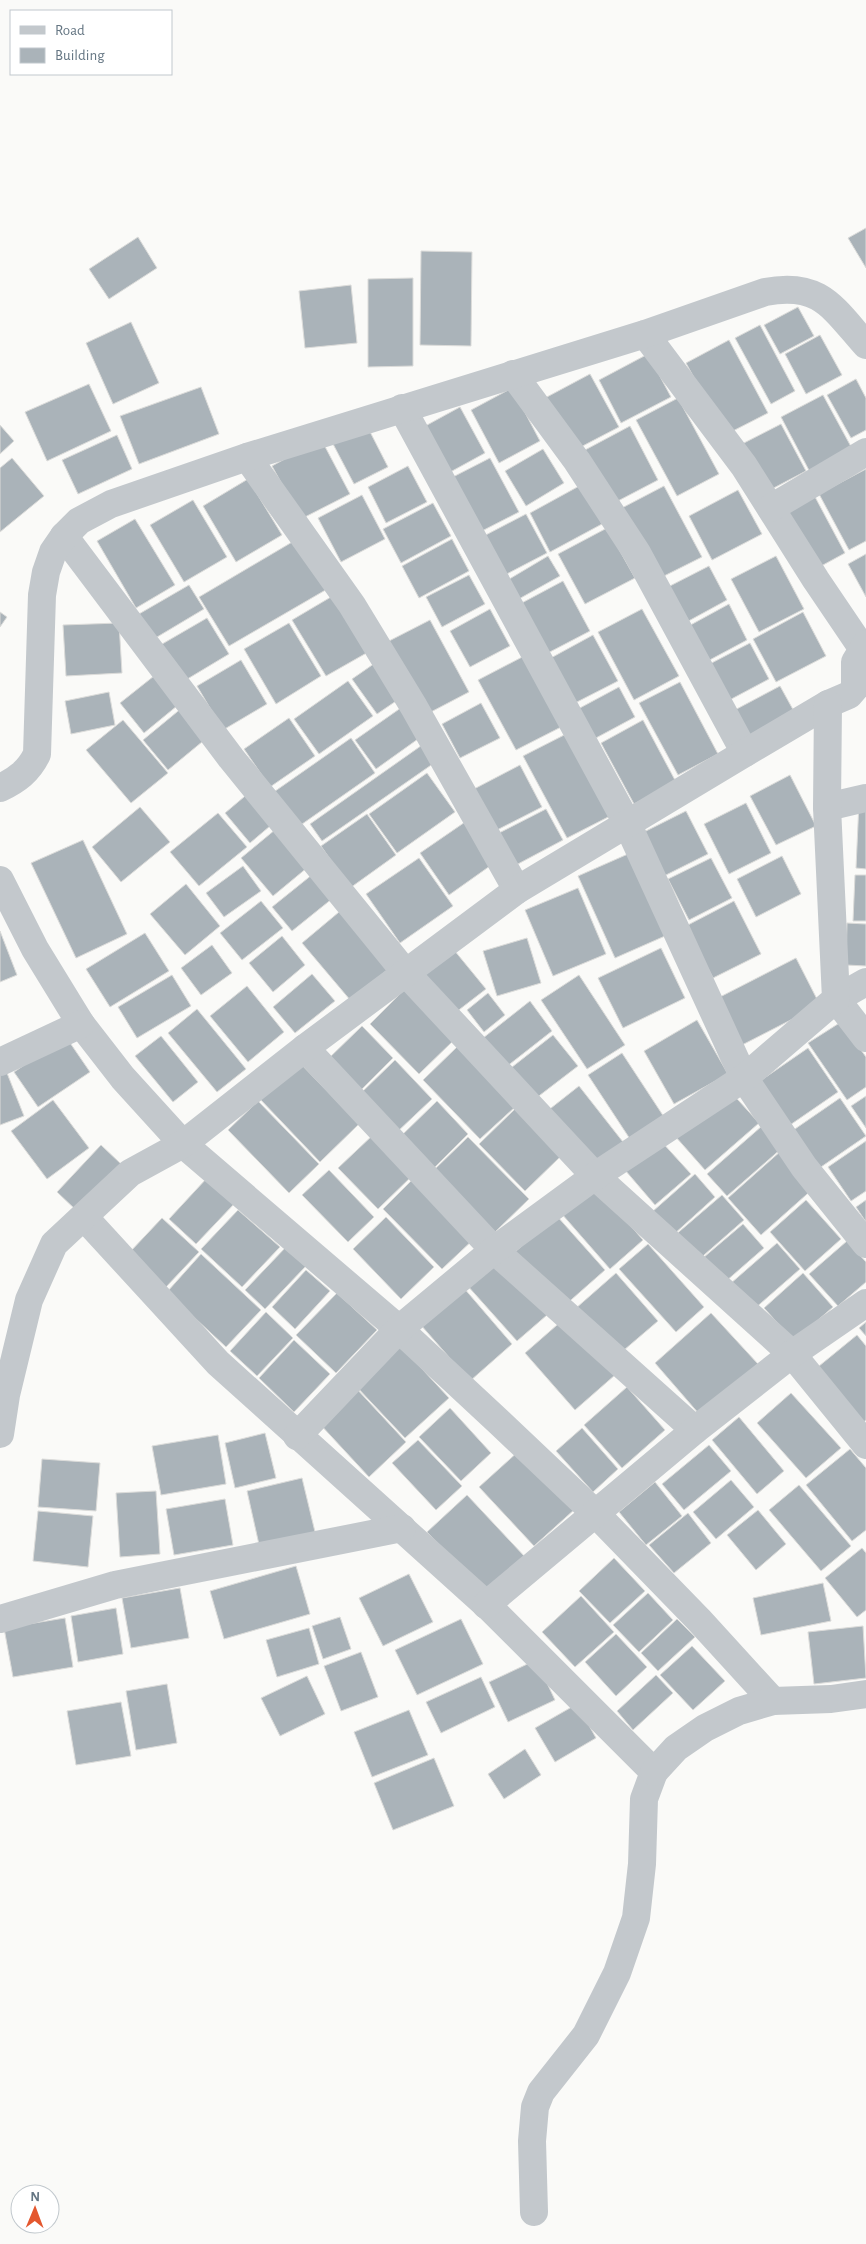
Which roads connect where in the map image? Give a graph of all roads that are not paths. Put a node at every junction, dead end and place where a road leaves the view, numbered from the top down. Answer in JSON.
{"nodes":[{"id":1,"x":645,"y":334,"type":"junction"},
{"id":2,"x":866,"y":345,"type":"edge"},
{"id":3,"x":514,"y":374,"type":"junction"},
{"id":4,"x":402,"y":408,"type":"junction"},
{"id":5,"x":866,"y":452,"type":"edge"},
{"id":6,"x":247,"y":457,"type":"junction"},
{"id":7,"x":771,"y":508,"type":"junction"},
{"id":8,"x":64,"y":536,"type":"junction"},
{"id":9,"x":864,"y":646,"type":"edge"},
{"id":10,"x":828,"y":704,"type":"junction"},
{"id":11,"x":745,"y":753,"type":"junction"},
{"id":12,"x":0,"y":788,"type":"edge"},
{"id":13,"x":866,"y":798,"type":"edge"},
{"id":14,"x":827,"y":807,"type":"junction"},
{"id":15,"x":627,"y":823,"type":"junction"},
{"id":16,"x":0,"y":880,"type":"edge"},
{"id":17,"x":516,"y":890,"type":"junction"},
{"id":18,"x":405,"y":972,"type":"junction"},
{"id":19,"x":866,"y":982,"type":"edge"},
{"id":20,"x":836,"y":999,"type":"junction"},
{"id":21,"x":81,"y":1024,"type":"junction"},
{"id":22,"x":866,"y":1038,"type":"edge"},
{"id":23,"x":305,"y":1048,"type":"junction"},
{"id":24,"x":0,"y":1062,"type":"edge"},
{"id":25,"x":744,"y":1078,"type":"junction"},
{"id":26,"x":183,"y":1144,"type":"junction"},
{"id":27,"x":596,"y":1176,"type":"junction"},
{"id":28,"x":84,"y":1217,"type":"junction"},
{"id":29,"x":866,"y":1244,"type":"edge"},
{"id":30,"x":494,"y":1250,"type":"junction"},
{"id":31,"x":866,"y":1303,"type":"edge"},
{"id":32,"x":399,"y":1330,"type":"junction"},
{"id":33,"x":792,"y":1354,"type":"junction"},
{"id":34,"x":695,"y":1430,"type":"junction"},
{"id":35,"x":0,"y":1434,"type":"edge"},
{"id":36,"x":297,"y":1436,"type":"junction"},
{"id":37,"x":866,"y":1445,"type":"edge"},
{"id":38,"x":595,"y":1513,"type":"junction"},
{"id":39,"x":402,"y":1528,"type":"junction"},
{"id":40,"x":486,"y":1605,"type":"junction"},
{"id":41,"x":0,"y":1619,"type":"edge"},
{"id":42,"x":866,"y":1694,"type":"edge"},
{"id":43,"x":773,"y":1701,"type":"junction"},
{"id":44,"x":654,"y":1772,"type":"junction"},
{"id":45,"x":534,"y":2212,"type":"dead end"}],
"edges":[{"from":1,"to":2,"type":"street"},
{"from":1,"to":3,"type":"street"},
{"from":1,"to":7,"type":"street"},
{"from":3,"to":4,"type":"street"},
{"from":3,"to":11,"type":"street"},
{"from":4,"to":6,"type":"street"},
{"from":4,"to":15,"type":"street"},
{"from":5,"to":7,"type":"street"},
{"from":6,"to":8,"type":"street"},
{"from":6,"to":17,"type":"street"},
{"from":7,"to":9,"type":"street"},
{"from":8,"to":12,"type":"street"},
{"from":8,"to":18,"type":"street"},
{"from":9,"to":10,"type":"street"},
{"from":10,"to":11,"type":"street"},
{"from":10,"to":14,"type":"street"},
{"from":11,"to":15,"type":"street"},
{"from":13,"to":14,"type":"street"},
{"from":14,"to":20,"type":"street"},
{"from":15,"to":17,"type":"street"},
{"from":15,"to":25,"type":"street"},
{"from":16,"to":21,"type":"street"},
{"from":17,"to":18,"type":"street"},
{"from":18,"to":23,"type":"street"},
{"from":18,"to":27,"type":"street"},
{"from":19,"to":20,"type":"street"},
{"from":20,"to":22,"type":"street"},
{"from":20,"to":25,"type":"street"},
{"from":21,"to":24,"type":"street"},
{"from":21,"to":26,"type":"street"},
{"from":23,"to":26,"type":"street"},
{"from":23,"to":30,"type":"street"},
{"from":25,"to":27,"type":"street"},
{"from":25,"to":29,"type":"street"},
{"from":26,"to":28,"type":"street"},
{"from":26,"to":32,"type":"street"},
{"from":27,"to":30,"type":"street"},
{"from":27,"to":33,"type":"street"},
{"from":28,"to":35,"type":"street"},
{"from":28,"to":36,"type":"street"},
{"from":30,"to":32,"type":"street"},
{"from":30,"to":34,"type":"street"},
{"from":31,"to":33,"type":"street"},
{"from":32,"to":36,"type":"street"},
{"from":32,"to":38,"type":"street"},
{"from":33,"to":34,"type":"street"},
{"from":33,"to":37,"type":"street"},
{"from":34,"to":38,"type":"street"},
{"from":36,"to":39,"type":"street"},
{"from":38,"to":40,"type":"street"},
{"from":38,"to":43,"type":"street"},
{"from":39,"to":40,"type":"street"},
{"from":39,"to":41,"type":"street"},
{"from":40,"to":44,"type":"street"},
{"from":42,"to":43,"type":"street"},
{"from":43,"to":44,"type":"street"},
{"from":44,"to":45,"type":"street"}]}
